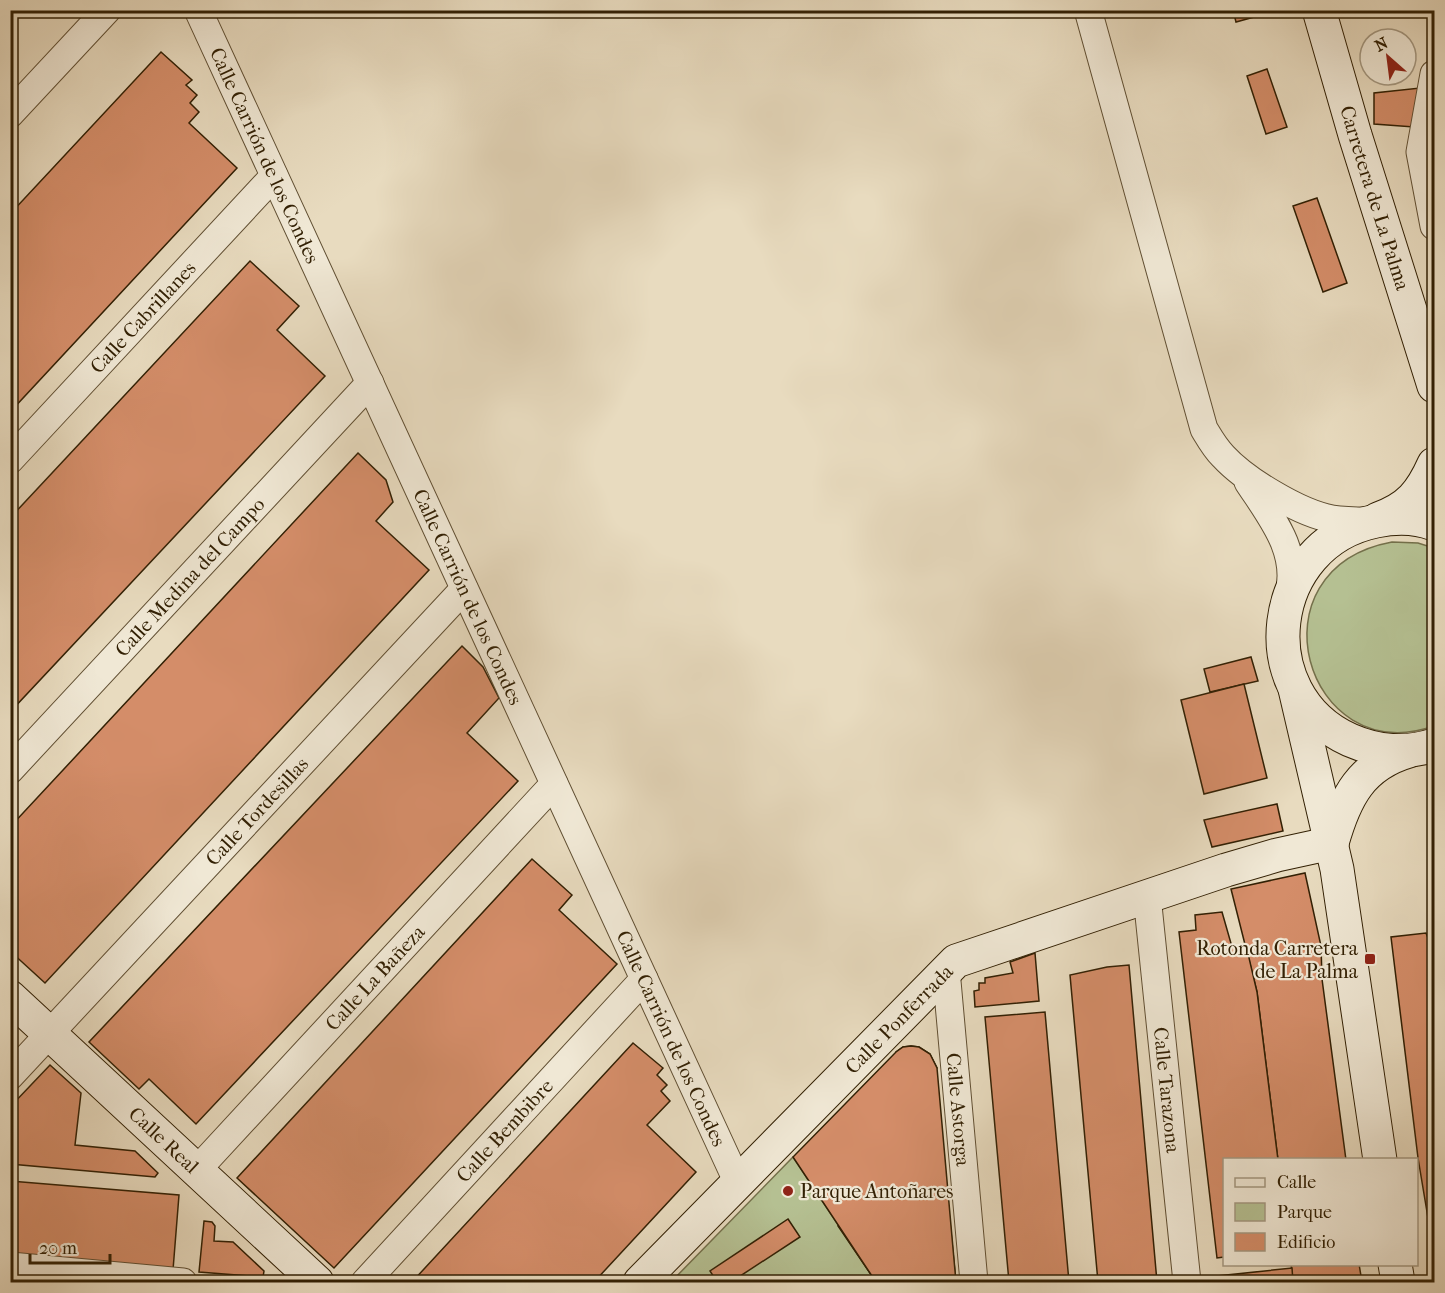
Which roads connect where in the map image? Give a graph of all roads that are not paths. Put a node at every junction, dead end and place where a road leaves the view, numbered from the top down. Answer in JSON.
{"nodes":[{"id":1,"x":107,"y":10,"type":"edge"},
{"id":2,"x":198,"y":10,"type":"edge"},
{"id":3,"x":1088,"y":10,"type":"edge"},
{"id":4,"x":1319,"y":10,"type":"edge"},
{"id":5,"x":1434,"y":74,"type":"edge"},
{"id":6,"x":10,"y":114,"type":"edge"},
{"id":7,"x":274,"y":176,"type":"junction"},
{"id":8,"x":1434,"y":226,"type":"edge"},
{"id":9,"x":1434,"y":378,"type":"edge"},
{"id":10,"x":370,"y":383,"type":"junction"},
{"id":11,"x":10,"y":460,"type":"edge"},
{"id":12,"x":1434,"y":464,"type":"edge"},
{"id":13,"x":1241,"y":471,"type":"junction"},
{"id":14,"x":1372,"y":521,"type":"junction"},
{"id":15,"x":1434,"y":524,"type":"edge"},
{"id":16,"x":464,"y":589,"type":"junction"},
{"id":17,"x":1287,"y":601,"type":"junction"},
{"id":18,"x":1296,"y":689,"type":"junction"},
{"id":19,"x":1422,"y":748,"type":"edge"},
{"id":20,"x":10,"y":770,"type":"edge"},
{"id":21,"x":554,"y":784,"type":"junction"},
{"id":22,"x":1332,"y":843,"type":"junction"},
{"id":23,"x":1147,"y":896,"type":"junction"},
{"id":24,"x":946,"y":970,"type":"junction"},
{"id":25,"x":644,"y":979,"type":"junction"},
{"id":26,"x":10,"y":998,"type":"edge"},
{"id":27,"x":49,"y":1033,"type":"junction"},
{"id":28,"x":10,"y":1076,"type":"edge"},
{"id":29,"x":1380,"y":1158,"type":"edge"},
{"id":30,"x":197,"y":1170,"type":"junction"},
{"id":31,"x":738,"y":1183,"type":"junction"},
{"id":32,"x":10,"y":1266,"type":"edge"},
{"id":33,"x":1395,"y":1266,"type":"edge"},
{"id":34,"x":307,"y":1279,"type":"edge"},
{"id":35,"x":183,"y":1282,"type":"edge"},
{"id":36,"x":365,"y":1282,"type":"edge"},
{"id":37,"x":640,"y":1282,"type":"edge"},
{"id":38,"x":974,"y":1282,"type":"edge"},
{"id":39,"x":1187,"y":1282,"type":"edge"},
{"id":40,"x":1398,"y":1282,"type":"edge"}],
"edges":[{"from":1,"to":6,"type":"street"},
{"from":2,"to":7,"type":"street","name":"Calle Carrión de los Condes"},
{"from":3,"to":13,"type":"street"},
{"from":4,"to":9,"type":"main road","name":"Carretera de La Palma"},
{"from":5,"to":8,"type":"street"},
{"from":7,"to":10,"type":"street","name":"Calle Carrión de los Condes"},
{"from":7,"to":11,"type":"street","name":"Calle Cabrillanes"},
{"from":10,"to":16,"type":"street","name":"Calle Carrión de los Condes"},
{"from":10,"to":20,"type":"street","name":"Calle Medina del Campo"},
{"from":12,"to":14,"type":"main road"},
{"from":13,"to":14,"type":"street"},
{"from":13,"to":17,"type":"street"},
{"from":14,"to":15,"type":"main road"},
{"from":14,"to":17,"type":"main road"},
{"from":16,"to":21,"type":"street","name":"Calle Carrión de los Condes"},
{"from":16,"to":27,"type":"street","name":"Calle Tordesillas"},
{"from":17,"to":18,"type":"main road"},
{"from":18,"to":19,"type":"main road"},
{"from":18,"to":22,"type":"main road"},
{"from":19,"to":22,"type":"main road"},
{"from":21,"to":25,"type":"street","name":"Calle Carrión de los Condes"},
{"from":21,"to":30,"type":"street","name":"Calle La Bañeza"},
{"from":22,"to":23,"type":"main road","name":"Calle Ponferrada"},
{"from":22,"to":29,"type":"main road"},
{"from":23,"to":24,"type":"main road","name":"Calle Ponferrada"},
{"from":23,"to":39,"type":"street","name":"Calle Tarazona"},
{"from":24,"to":31,"type":"main road","name":"Calle Ponferrada"},
{"from":24,"to":38,"type":"street","name":"Calle Astorga"},
{"from":25,"to":31,"type":"street","name":"Calle Carrión de los Condes"},
{"from":25,"to":36,"type":"street","name":"Calle Bembibre"},
{"from":26,"to":27,"type":"main road","name":"Calle Real"},
{"from":27,"to":28,"type":"street","name":"Calle Tordesillas"},
{"from":27,"to":30,"type":"main road","name":"Calle Real"},
{"from":30,"to":34,"type":"main road","name":"Calle Real"},
{"from":31,"to":37,"type":"main road","name":"Calle Ponferrada"},
{"from":32,"to":35,"type":"street"},
{"from":33,"to":40,"type":"main road"}]}
